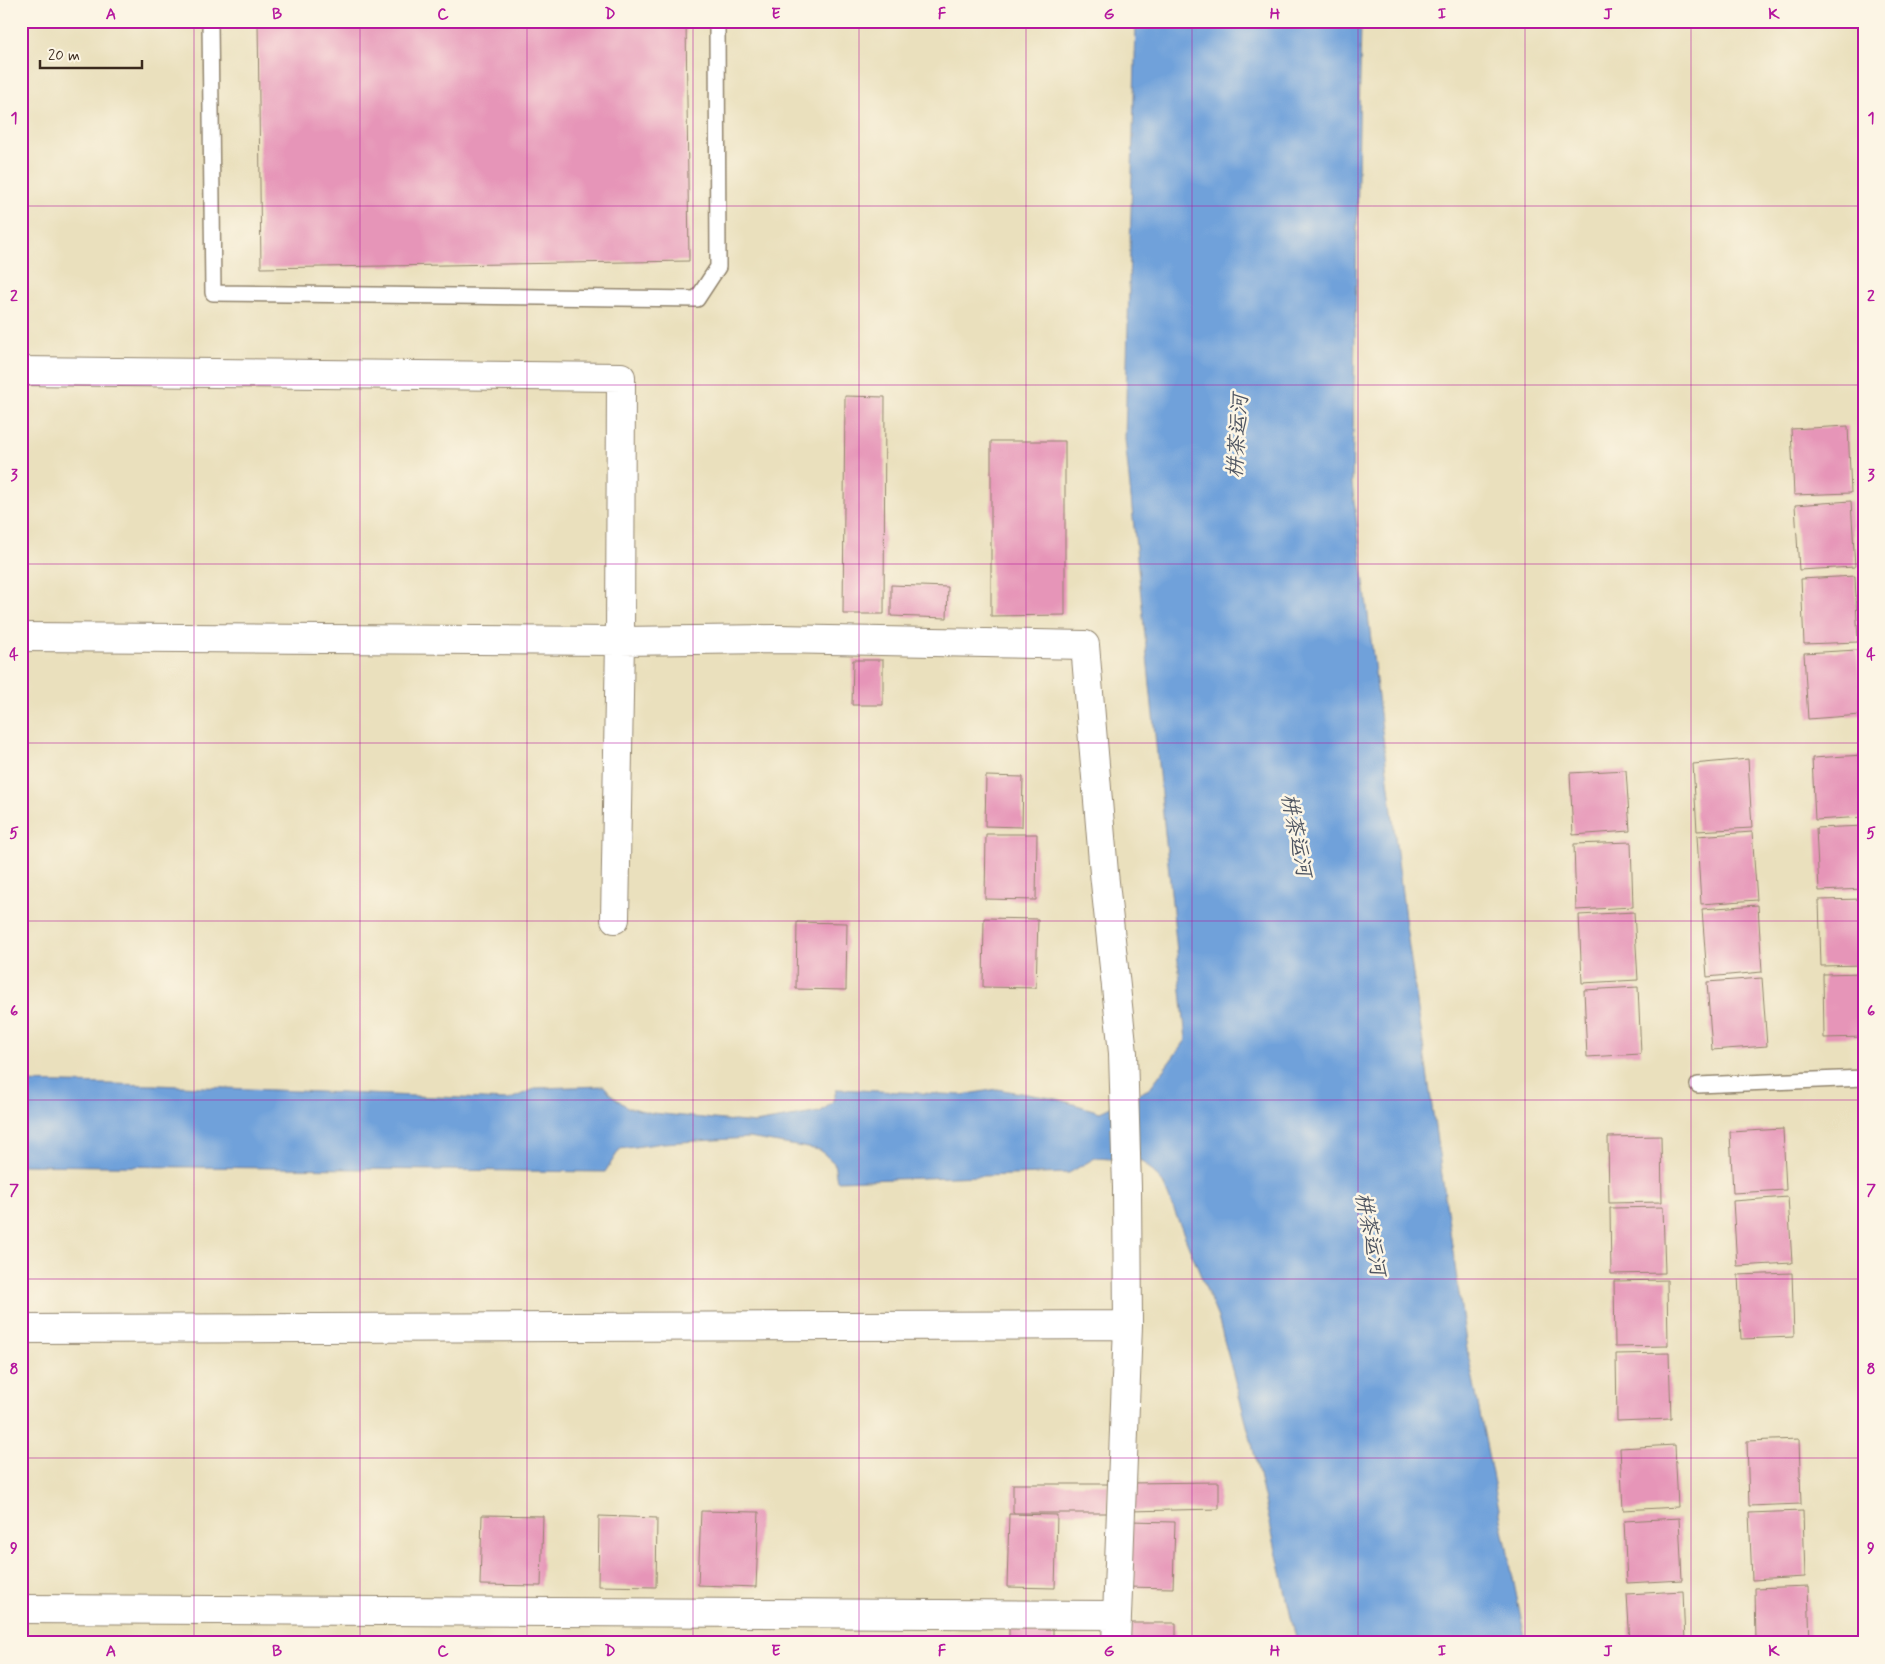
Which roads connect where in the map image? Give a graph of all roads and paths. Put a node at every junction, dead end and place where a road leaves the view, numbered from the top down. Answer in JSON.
{"nodes":[{"id":1,"x":210,"y":21,"type":"edge"},
{"id":2,"x":717,"y":21,"type":"edge"},
{"id":3,"x":21,"y":372,"type":"edge"},
{"id":4,"x":21,"y":637,"type":"edge"},
{"id":5,"x":620,"y":641,"type":"junction"},
{"id":6,"x":615,"y":919,"type":"dead end"},
{"id":7,"x":1864,"y":1078,"type":"edge"},
{"id":8,"x":1698,"y":1085,"type":"dead end"},
{"id":9,"x":1128,"y":1325,"type":"junction"},
{"id":10,"x":21,"y":1329,"type":"edge"},
{"id":11,"x":21,"y":1610,"type":"edge"},
{"id":12,"x":1116,"y":1614,"type":"junction"},
{"id":13,"x":1116,"y":1643,"type":"edge"}],
"edges":[{"from":1,"to":2,"type":"lane"},
{"from":3,"to":5,"type":"street"},
{"from":4,"to":5,"type":"street"},
{"from":5,"to":6,"type":"street"},
{"from":5,"to":9,"type":"street"},
{"from":7,"to":8,"type":"lane"},
{"from":9,"to":10,"type":"street"},
{"from":9,"to":12,"type":"street"},
{"from":11,"to":12,"type":"street"},
{"from":12,"to":13,"type":"street"}]}
